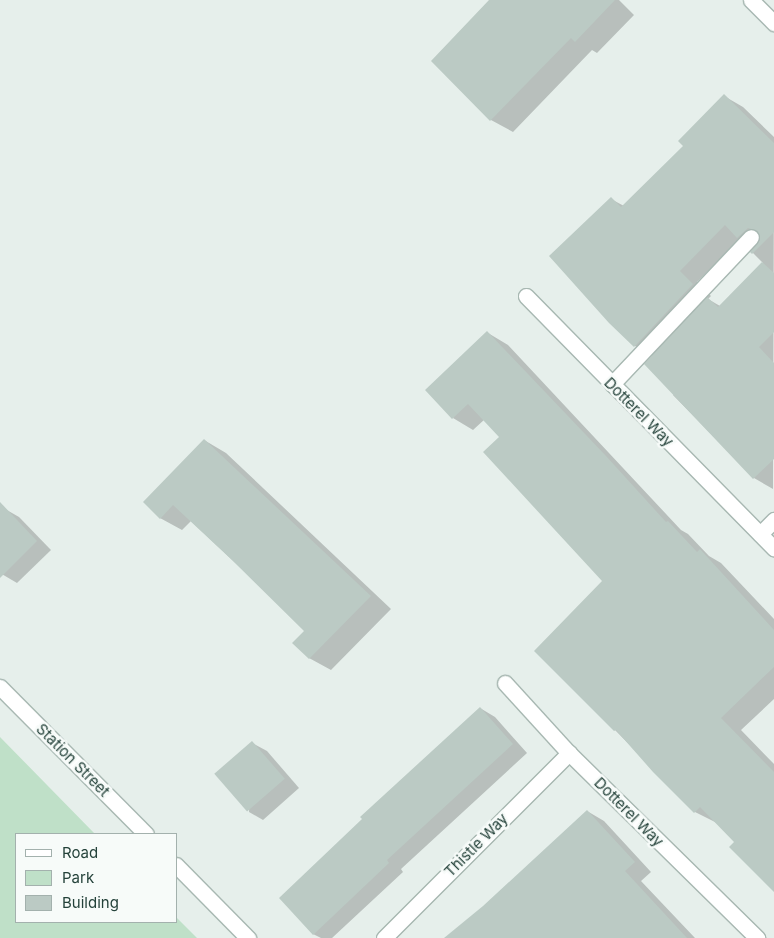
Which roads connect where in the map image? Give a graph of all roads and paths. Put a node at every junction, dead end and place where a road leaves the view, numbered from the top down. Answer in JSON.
{"nodes":[{"id":1,"x":751,"y":0,"type":"edge"},
{"id":2,"x":774,"y":24,"type":"edge"},
{"id":3,"x":751,"y":237,"type":"dead end"},
{"id":4,"x":526,"y":296,"type":"dead end"},
{"id":5,"x":612,"y":384,"type":"junction"},
{"id":6,"x":774,"y":520,"type":"edge"},
{"id":7,"x":760,"y":534,"type":"junction"},
{"id":8,"x":774,"y":548,"type":"edge"},
{"id":9,"x":505,"y":683,"type":"dead end"},
{"id":10,"x":0,"y":687,"type":"edge"},
{"id":11,"x":569,"y":753,"type":"junction"},
{"id":12,"x":145,"y":833,"type":"edge"},
{"id":13,"x":178,"y":868,"type":"edge"},
{"id":14,"x":248,"y":938,"type":"edge"},
{"id":15,"x":384,"y":938,"type":"edge"},
{"id":16,"x":757,"y":938,"type":"edge"}],
"edges":[{"from":1,"to":2,"type":"street"},
{"from":3,"to":5,"type":"street"},
{"from":4,"to":5,"type":"street","name":"Dotterel Way"},
{"from":5,"to":7,"type":"street","name":"Dotterel Way"},
{"from":6,"to":7,"type":"street"},
{"from":7,"to":8,"type":"street","name":"Dotterel Way"},
{"from":9,"to":11,"type":"street","name":"Dotterel Way"},
{"from":10,"to":12,"type":"street","name":"Station Street"},
{"from":11,"to":15,"type":"street","name":"Thistle Way"},
{"from":11,"to":16,"type":"street","name":"Dotterel Way"},
{"from":13,"to":14,"type":"street"}]}
